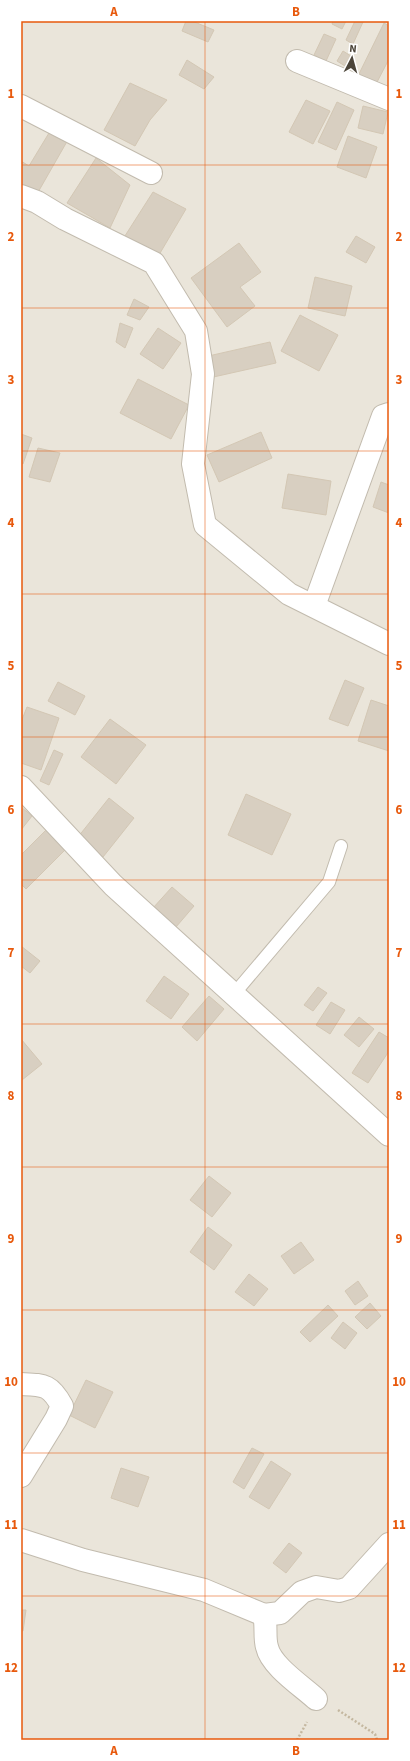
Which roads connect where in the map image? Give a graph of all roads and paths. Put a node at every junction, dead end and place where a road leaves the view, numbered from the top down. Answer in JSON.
{"nodes":[{"id":1,"x":297,"y":61,"type":"dead end"},
{"id":2,"x":389,"y":98,"type":"edge"},
{"id":3,"x":21,"y":106,"type":"edge"},
{"id":4,"x":151,"y":173,"type":"dead end"},
{"id":5,"x":21,"y":196,"type":"edge"},
{"id":6,"x":389,"y":414,"type":"edge"},
{"id":7,"x":314,"y":606,"type":"junction"},
{"id":8,"x":389,"y":644,"type":"edge"},
{"id":9,"x":21,"y":787,"type":"edge"},
{"id":10,"x":341,"y":846,"type":"dead end"},
{"id":11,"x":234,"y":994,"type":"junction"},
{"id":12,"x":389,"y":1135,"type":"edge"},
{"id":13,"x":21,"y":1384,"type":"edge"},
{"id":14,"x":21,"y":1476,"type":"edge"},
{"id":15,"x":21,"y":1540,"type":"edge"},
{"id":16,"x":389,"y":1544,"type":"edge"},
{"id":17,"x":264,"y":1616,"type":"junction"},
{"id":18,"x":316,"y":1699,"type":"joint"},
{"id":19,"x":377,"y":1740,"type":"edge"}],
"edges":[{"from":1,"to":2,"type":"street"},
{"from":3,"to":4,"type":"street"},
{"from":5,"to":7,"type":"street"},
{"from":6,"to":7,"type":"street"},
{"from":7,"to":8,"type":"street"},
{"from":9,"to":11,"type":"street"},
{"from":10,"to":11,"type":"lane"},
{"from":11,"to":12,"type":"street"},
{"from":13,"to":14,"type":"street"},
{"from":15,"to":17,"type":"street"},
{"from":16,"to":17,"type":"street"},
{"from":17,"to":18,"type":"street"},
{"from":18,"to":19,"type":"path"}]}
